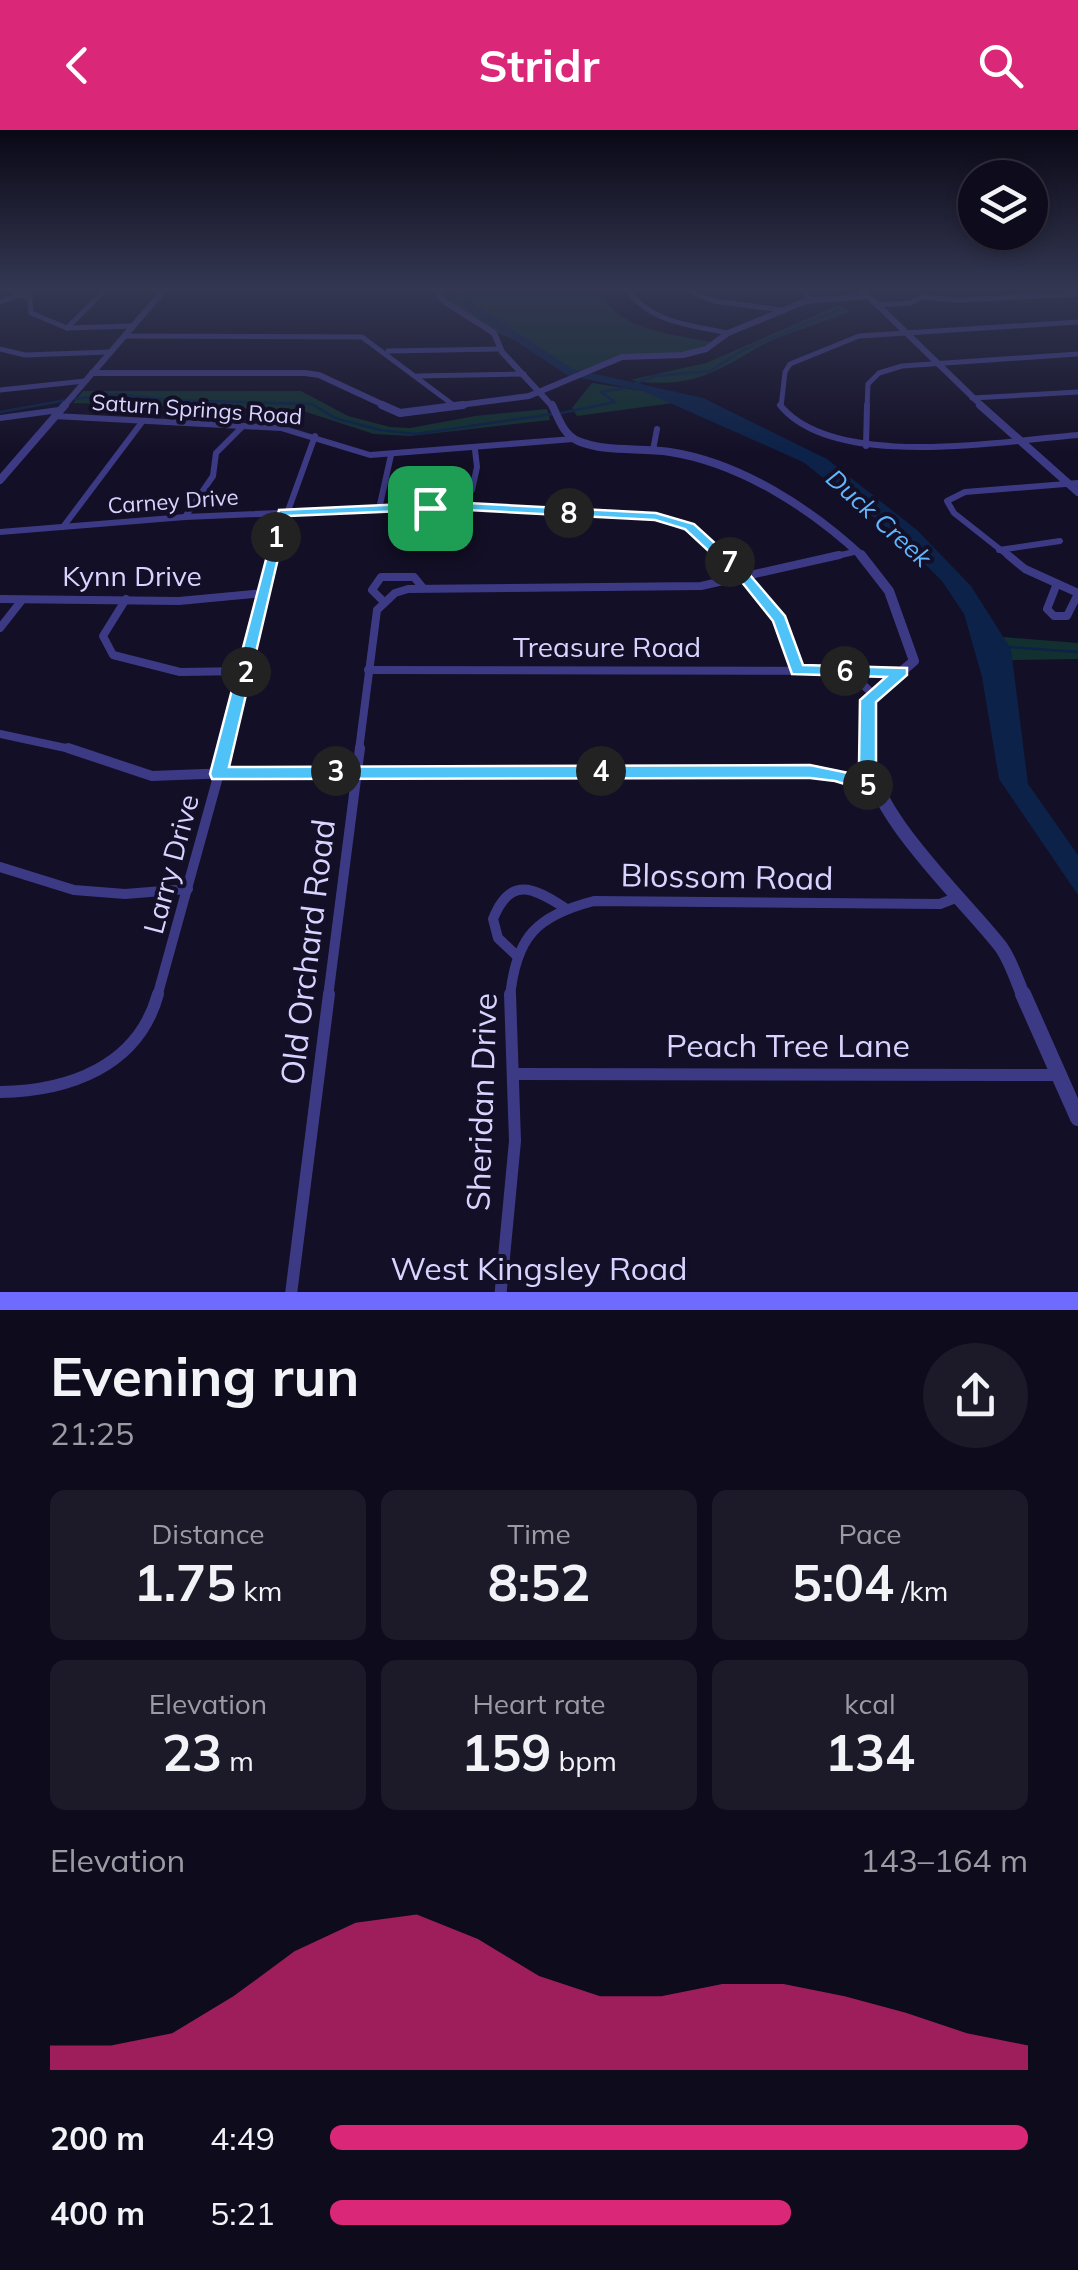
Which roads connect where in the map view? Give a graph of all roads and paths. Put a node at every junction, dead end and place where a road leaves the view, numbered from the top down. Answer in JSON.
{"nodes":[{"id":1,"x":117,"y":343,"type":"edge"},
{"id":2,"x":372,"y":343,"type":"edge"},
{"id":3,"x":498,"y":343,"type":"edge"},
{"id":4,"x":716,"y":343,"type":"edge"},
{"id":5,"x":833,"y":343,"type":"edge"},
{"id":6,"x":913,"y":343,"type":"edge"},
{"id":7,"x":0,"y":349,"type":"edge"},
{"id":8,"x":500,"y":349,"type":"junction"},
{"id":9,"x":385,"y":351,"type":"junction"},
{"id":10,"x":109,"y":352,"type":"junction"},
{"id":11,"x":1078,"y":354,"type":"edge"},
{"id":12,"x":933,"y":363,"type":"junction"},
{"id":13,"x":92,"y":373,"type":"junction"},
{"id":14,"x":524,"y":374,"type":"junction"},
{"id":15,"x":417,"y":376,"type":"junction"},
{"id":16,"x":85,"y":381,"type":"junction"},
{"id":17,"x":0,"y":390,"type":"edge"},
{"id":18,"x":542,"y":392,"type":"junction"},
{"id":19,"x":1078,"y":392,"type":"edge"},
{"id":20,"x":972,"y":398,"type":"junction"},
{"id":21,"x":452,"y":404,"type":"junction"},
{"id":22,"x":59,"y":410,"type":"junction"},
{"id":23,"x":0,"y":418,"type":"edge"},
{"id":24,"x":142,"y":422,"type":"junction"},
{"id":25,"x":243,"y":426,"type":"junction"},
{"id":26,"x":657,"y":429,"type":"dead end"},
{"id":27,"x":1078,"y":434,"type":"edge"},
{"id":28,"x":315,"y":436,"type":"junction"},
{"id":29,"x":573,"y":439,"type":"junction"},
{"id":30,"x":1018,"y":439,"type":"junction"},
{"id":31,"x":866,"y":446,"type":"junction"},
{"id":32,"x":475,"y":450,"type":"junction"},
{"id":33,"x":653,"y":450,"type":"junction"},
{"id":34,"x":390,"y":455,"type":"junction"},
{"id":35,"x":0,"y":480,"type":"edge"},
{"id":36,"x":1078,"y":483,"type":"edge"},
{"id":37,"x":1067,"y":484,"type":"junction"},
{"id":38,"x":1078,"y":492,"type":"edge"},
{"id":39,"x":449,"y":506,"type":"junction"},
{"id":40,"x":949,"y":508,"type":"joint"},
{"id":41,"x":379,"y":509,"type":"junction"},
{"id":42,"x":283,"y":512,"type":"junction"},
{"id":43,"x":184,"y":517,"type":"junction"},
{"id":44,"x":63,"y":527,"type":"junction"},
{"id":45,"x":0,"y":532,"type":"edge"},
{"id":46,"x":1060,"y":540,"type":"dead end"},
{"id":47,"x":999,"y":550,"type":"junction"},
{"id":48,"x":854,"y":552,"type":"junction"},
{"id":49,"x":746,"y":578,"type":"junction"},
{"id":50,"x":1056,"y":586,"type":"junction"},
{"id":51,"x":423,"y":588,"type":"junction"},
{"id":52,"x":264,"y":593,"type":"junction"},
{"id":53,"x":1078,"y":594,"type":"edge"},
{"id":54,"x":0,"y":600,"type":"edge"},
{"id":55,"x":22,"y":600,"type":"junction"},
{"id":56,"x":126,"y":600,"type":"junction"},
{"id":57,"x":384,"y":602,"type":"junction"},
{"id":58,"x":0,"y":628,"type":"edge"},
{"id":59,"x":368,"y":670,"type":"junction"},
{"id":60,"x":798,"y":670,"type":"junction"},
{"id":61,"x":246,"y":671,"type":"junction"},
{"id":62,"x":846,"y":671,"type":"junction"},
{"id":63,"x":902,"y":672,"type":"junction"},
{"id":64,"x":873,"y":694,"type":"junction"},
{"id":65,"x":0,"y":734,"type":"edge"},
{"id":66,"x":357,"y":772,"type":"junction"},
{"id":67,"x":218,"y":774,"type":"junction"},
{"id":68,"x":877,"y":788,"type":"junction"},
{"id":69,"x":0,"y":866,"type":"edge"},
{"id":70,"x":188,"y":889,"type":"junction"},
{"id":71,"x":958,"y":897,"type":"junction"},
{"id":72,"x":565,"y":908,"type":"junction"},
{"id":73,"x":517,"y":956,"type":"junction"},
{"id":74,"x":515,"y":1074,"type":"junction"},
{"id":75,"x":1060,"y":1076,"type":"junction"},
{"id":76,"x":0,"y":1092,"type":"edge"},
{"id":77,"x":1078,"y":1118,"type":"edge"},
{"id":78,"x":0,"y":1302,"type":"edge"},
{"id":79,"x":1078,"y":1303,"type":"edge"},
{"id":80,"x":290,"y":1305,"type":"edge"},
{"id":81,"x":85,"y":1306,"type":"edge"},
{"id":82,"x":499,"y":1306,"type":"edge"},
{"id":83,"x":711,"y":1306,"type":"edge"},
{"id":84,"x":933,"y":1306,"type":"edge"}],
"edges":[{"from":1,"to":10,"type":"street"},
{"from":2,"to":9,"type":"street"},
{"from":3,"to":8,"type":"street"},
{"from":4,"to":18,"type":"street"},
{"from":5,"to":31,"type":"street"},
{"from":6,"to":12,"type":"street"},
{"from":7,"to":10,"type":"street"},
{"from":8,"to":9,"type":"street"},
{"from":8,"to":14,"type":"street"},
{"from":9,"to":15,"type":"street"},
{"from":10,"to":13,"type":"street"},
{"from":11,"to":12,"type":"street"},
{"from":12,"to":20,"type":"street"},
{"from":12,"to":31,"type":"street"},
{"from":13,"to":16,"type":"street"},
{"from":13,"to":21,"type":"street"},
{"from":14,"to":15,"type":"street"},
{"from":14,"to":18,"type":"street"},
{"from":15,"to":21,"type":"street"},
{"from":16,"to":17,"type":"street"},
{"from":16,"to":22,"type":"street"},
{"from":18,"to":21,"type":"street"},
{"from":18,"to":29,"type":"street"},
{"from":19,"to":20,"type":"street"},
{"from":20,"to":30,"type":"street"},
{"from":22,"to":23,"type":"street","name":"Saturn Springs Road"},
{"from":22,"to":24,"type":"street","name":"Saturn Springs Road"},
{"from":22,"to":35,"type":"street"},
{"from":24,"to":25,"type":"street","name":"Saturn Springs Road"},
{"from":24,"to":44,"type":"street"},
{"from":25,"to":28,"type":"street","name":"Saturn Springs Road"},
{"from":25,"to":43,"type":"street"},
{"from":26,"to":33,"type":"street"},
{"from":27,"to":30,"type":"street"},
{"from":28,"to":34,"type":"street","name":"Saturn Springs Road"},
{"from":28,"to":42,"type":"street","name":"Larry Drive"},
{"from":29,"to":32,"type":"street","name":"Saturn Springs Road"},
{"from":29,"to":33,"type":"street"},
{"from":30,"to":31,"type":"street"},
{"from":30,"to":37,"type":"street"},
{"from":32,"to":34,"type":"street","name":"Saturn Springs Road"},
{"from":32,"to":39,"type":"street"},
{"from":33,"to":48,"type":"street"},
{"from":34,"to":41,"type":"street"},
{"from":36,"to":37,"type":"street"},
{"from":37,"to":38,"type":"street"},
{"from":37,"to":40,"type":"street"},
{"from":39,"to":41,"type":"street","name":"Carney Drive"},
{"from":39,"to":49,"type":"street","name":"Carney Drive"},
{"from":40,"to":47,"type":"street"},
{"from":41,"to":42,"type":"street","name":"Carney Drive"},
{"from":42,"to":43,"type":"street","name":"Carney Drive"},
{"from":42,"to":52,"type":"street","name":"Larry Drive"},
{"from":43,"to":44,"type":"street","name":"Carney Drive"},
{"from":44,"to":45,"type":"street","name":"Carney Drive"},
{"from":46,"to":47,"type":"street"},
{"from":47,"to":50,"type":"street"},
{"from":48,"to":49,"type":"street","name":"Old Orchard Road"},
{"from":48,"to":63,"type":"street"},
{"from":49,"to":51,"type":"street","name":"Old Orchard Road"},
{"from":49,"to":60,"type":"street"},
{"from":50,"to":53,"type":"street"},
{"from":50,"to":53,"type":"street"},
{"from":51,"to":57,"type":"street","name":"Old Orchard Road"},
{"from":51,"to":57,"type":"street","name":"Old Orchard Road"},
{"from":52,"to":56,"type":"street","name":"Kynn Drive"},
{"from":52,"to":61,"type":"street","name":"Larry Drive"},
{"from":54,"to":55,"type":"street","name":"Kynn Drive"},
{"from":55,"to":56,"type":"street","name":"Kynn Drive"},
{"from":55,"to":58,"type":"street"},
{"from":56,"to":61,"type":"street"},
{"from":57,"to":59,"type":"street","name":"Old Orchard Road"},
{"from":59,"to":60,"type":"street","name":"Treasure Road"},
{"from":59,"to":66,"type":"street","name":"Old Orchard Road"},
{"from":60,"to":62,"type":"street","name":"Treasure Road"},
{"from":61,"to":67,"type":"street","name":"Larry Drive"},
{"from":62,"to":63,"type":"street","name":"Treasure Road"},
{"from":62,"to":64,"type":"street"},
{"from":63,"to":64,"type":"street"},
{"from":64,"to":68,"type":"street"},
{"from":65,"to":67,"type":"street"},
{"from":66,"to":67,"type":"street"},
{"from":66,"to":68,"type":"street"},
{"from":66,"to":80,"type":"street","name":"Old Orchard Road"},
{"from":67,"to":70,"type":"street","name":"Larry Drive"},
{"from":68,"to":71,"type":"street"},
{"from":69,"to":70,"type":"street"},
{"from":70,"to":76,"type":"street","name":"Larry Drive"},
{"from":71,"to":72,"type":"street","name":"Blossom Road"},
{"from":71,"to":75,"type":"street"},
{"from":72,"to":73,"type":"street"},
{"from":72,"to":73,"type":"street"},
{"from":73,"to":74,"type":"street","name":"Sheridan Drive"},
{"from":74,"to":75,"type":"street","name":"Peach Tree Lane"},
{"from":74,"to":82,"type":"street","name":"Sheridan Drive"},
{"from":75,"to":77,"type":"street"},
{"from":78,"to":81,"type":"main road","name":"West Kingsley Road"},
{"from":79,"to":84,"type":"main road","name":"West Kingsley Road"},
{"from":80,"to":81,"type":"main road","name":"West Kingsley Road"},
{"from":80,"to":82,"type":"main road","name":"West Kingsley Road"},
{"from":82,"to":83,"type":"main road","name":"West Kingsley Road"},
{"from":83,"to":84,"type":"main road","name":"West Kingsley Road"}]}
